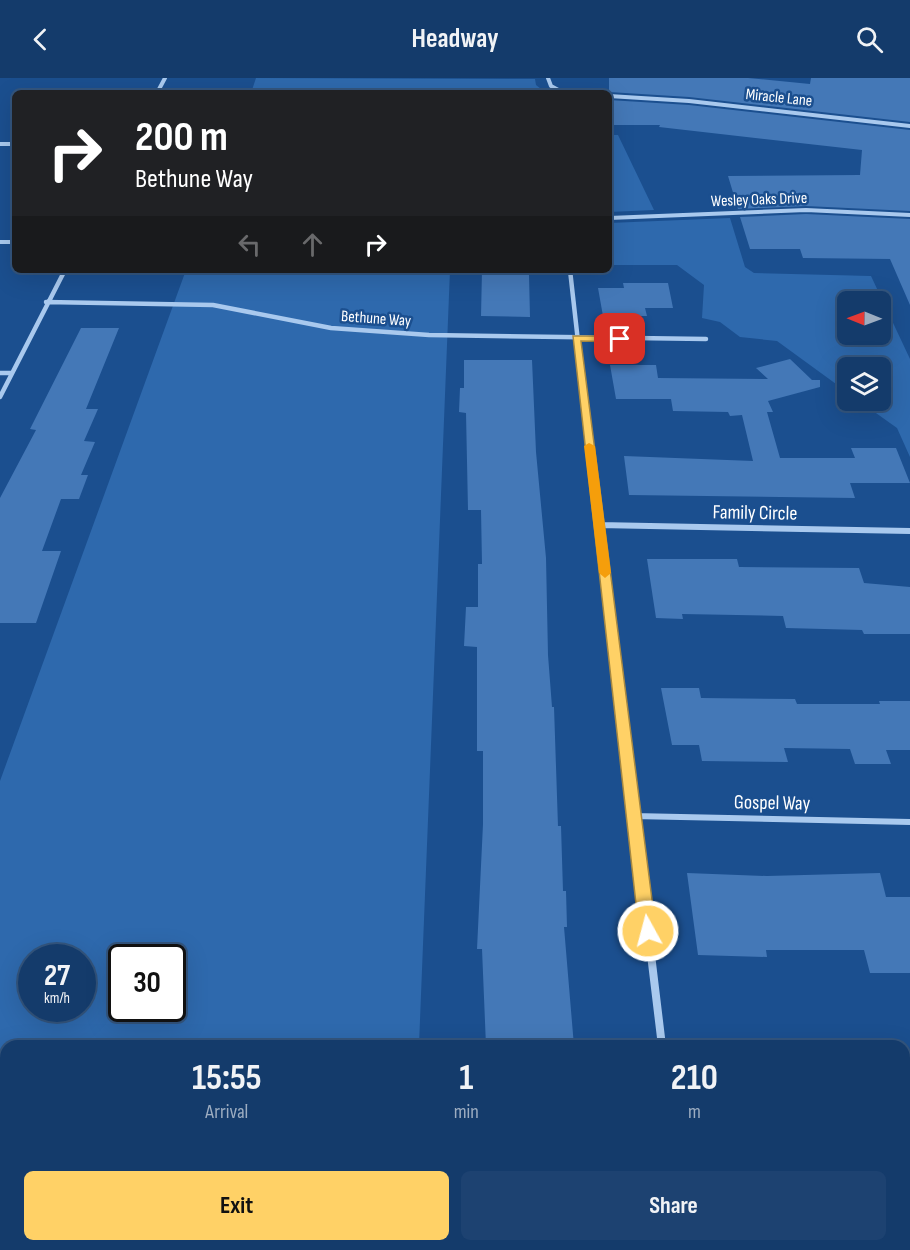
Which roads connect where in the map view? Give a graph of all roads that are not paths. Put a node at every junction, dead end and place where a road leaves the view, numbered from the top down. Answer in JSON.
{"nodes":[{"id":1,"x":548,"y":78,"type":"edge"},
{"id":2,"x":560,"y":90,"type":"edge"},
{"id":3,"x":612,"y":96,"type":"edge"},
{"id":4,"x":910,"y":126,"type":"edge"},
{"id":5,"x":910,"y":215,"type":"edge"},
{"id":6,"x":612,"y":219,"type":"edge"},
{"id":7,"x":63,"y":273,"type":"edge"},
{"id":8,"x":570,"y":273,"type":"edge"},
{"id":9,"x":46,"y":302,"type":"junction"},
{"id":10,"x":576,"y":338,"type":"junction"},
{"id":11,"x":706,"y":339,"type":"dead end"},
{"id":12,"x":0,"y":373,"type":"edge"},
{"id":13,"x":12,"y":373,"type":"junction"},
{"id":14,"x":0,"y":397,"type":"edge"},
{"id":15,"x":599,"y":525,"type":"junction"},
{"id":16,"x":910,"y":531,"type":"edge"},
{"id":17,"x":633,"y":816,"type":"junction"},
{"id":18,"x":910,"y":822,"type":"edge"},
{"id":19,"x":661,"y":1040,"type":"edge"}],
"edges":[{"from":1,"to":2,"type":"street"},
{"from":3,"to":4,"type":"street","name":"Miracle Lane"},
{"from":5,"to":6,"type":"street","name":"Wesley Oaks Drive"},
{"from":7,"to":9,"type":"street"},
{"from":8,"to":10,"type":"street"},
{"from":9,"to":10,"type":"street","name":"Bethune Way"},
{"from":9,"to":13,"type":"street"},
{"from":10,"to":11,"type":"street","name":"Bethune Way"},
{"from":10,"to":15,"type":"street"},
{"from":12,"to":13,"type":"street"},
{"from":13,"to":14,"type":"street"},
{"from":15,"to":16,"type":"street","name":"Family Circle"},
{"from":15,"to":17,"type":"street"},
{"from":17,"to":18,"type":"street","name":"Gospel Way"},
{"from":17,"to":19,"type":"street"}]}
